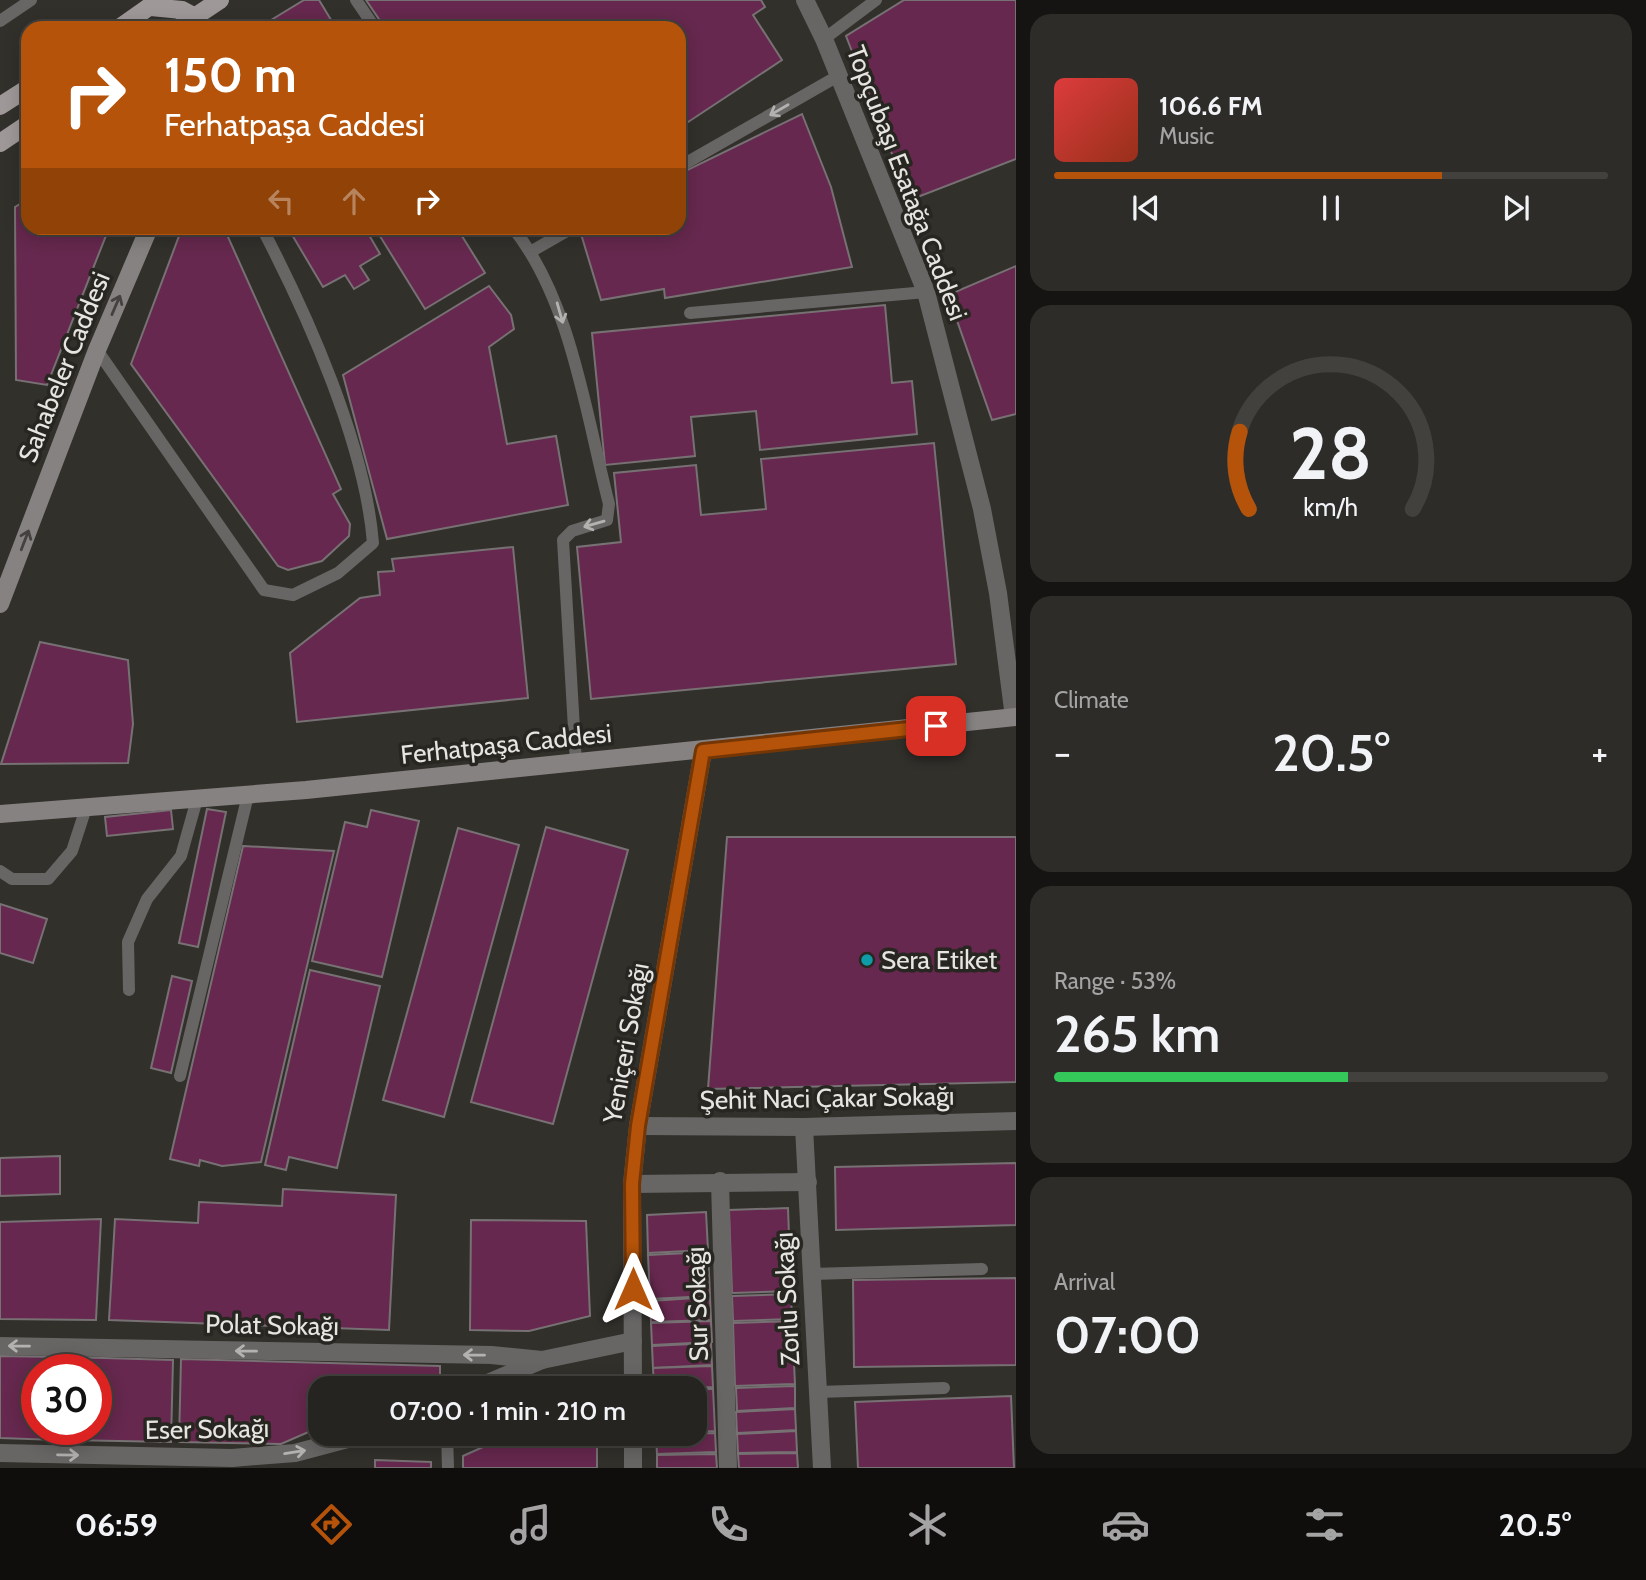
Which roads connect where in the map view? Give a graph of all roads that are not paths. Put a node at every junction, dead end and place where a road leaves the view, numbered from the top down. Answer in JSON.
{"nodes":[{"id":1,"x":31,"y":0,"type":"edge"},
{"id":2,"x":220,"y":0,"type":"edge"},
{"id":3,"x":356,"y":0,"type":"edge"},
{"id":4,"x":805,"y":0,"type":"edge"},
{"id":5,"x":876,"y":0,"type":"edge"},
{"id":6,"x":155,"y":3,"type":"edge"},
{"id":7,"x":0,"y":20,"type":"edge"},
{"id":8,"x":129,"y":21,"type":"edge"},
{"id":9,"x":194,"y":21,"type":"edge"},
{"id":10,"x":198,"y":21,"type":"edge"},
{"id":11,"x":370,"y":21,"type":"edge"},
{"id":12,"x":824,"y":39,"type":"junction"},
{"id":13,"x":838,"y":76,"type":"junction"},
{"id":14,"x":21,"y":92,"type":"edge"},
{"id":15,"x":0,"y":106,"type":"edge"},
{"id":16,"x":21,"y":129,"type":"edge"},
{"id":17,"x":0,"y":143,"type":"edge"},
{"id":18,"x":686,"y":163,"type":"edge"},
{"id":19,"x":146,"y":235,"type":"edge"},
{"id":20,"x":265,"y":235,"type":"edge"},
{"id":21,"x":519,"y":235,"type":"edge"},
{"id":22,"x":560,"y":235,"type":"edge"},
{"id":23,"x":532,"y":251,"type":"junction"},
{"id":24,"x":926,"y":292,"type":"junction"},
{"id":25,"x":690,"y":313,"type":"dead end"},
{"id":26,"x":97,"y":351,"type":"junction"},
{"id":27,"x":0,"y":604,"type":"edge"},
{"id":28,"x":1015,"y":717,"type":"edge"},
{"id":29,"x":703,"y":751,"type":"junction"},
{"id":30,"x":576,"y":764,"type":"junction"},
{"id":31,"x":248,"y":794,"type":"junction"},
{"id":32,"x":197,"y":799,"type":"junction"},
{"id":33,"x":86,"y":808,"type":"junction"},
{"id":34,"x":0,"y":814,"type":"edge"},
{"id":35,"x":0,"y":872,"type":"edge"},
{"id":36,"x":128,"y":990,"type":"dead end"},
{"id":37,"x":180,"y":1076,"type":"dead end"},
{"id":38,"x":1016,"y":1121,"type":"edge"},
{"id":39,"x":638,"y":1126,"type":"junction"},
{"id":40,"x":804,"y":1127,"type":"junction"},
{"id":41,"x":720,"y":1181,"type":"junction"},
{"id":42,"x":808,"y":1182,"type":"junction"},
{"id":43,"x":632,"y":1184,"type":"junction"},
{"id":44,"x":982,"y":1269,"type":"dead end"},
{"id":45,"x":812,"y":1274,"type":"junction"},
{"id":46,"x":633,"y":1341,"type":"junction"},
{"id":47,"x":0,"y":1346,"type":"edge"},
{"id":48,"x":542,"y":1360,"type":"junction"},
{"id":49,"x":505,"y":1376,"type":"edge"},
{"id":50,"x":633,"y":1376,"type":"edge"},
{"id":51,"x":944,"y":1388,"type":"dead end"},
{"id":52,"x":818,"y":1392,"type":"junction"},
{"id":53,"x":321,"y":1446,"type":"edge"},
{"id":54,"x":447,"y":1446,"type":"edge"},
{"id":55,"x":633,"y":1446,"type":"edge"},
{"id":56,"x":0,"y":1453,"type":"edge"},
{"id":57,"x":447,"y":1468,"type":"edge"},
{"id":58,"x":633,"y":1468,"type":"edge"},
{"id":59,"x":728,"y":1468,"type":"edge"},
{"id":60,"x":822,"y":1468,"type":"edge"}],
"edges":[{"from":1,"to":7,"type":"lane"},
{"from":2,"to":10,"type":"main road"},
{"from":3,"to":11,"type":"lane"},
{"from":4,"to":12,"type":"street","name":"Topçubaşı Esatağa Caddesi"},
{"from":5,"to":12,"type":"lane"},
{"from":6,"to":8,"type":"main road"},
{"from":6,"to":9,"type":"main road"},
{"from":12,"to":13,"type":"street","name":"Topçubaşı Esatağa Caddesi"},
{"from":13,"to":18,"type":"lane","one_way":true},
{"from":13,"to":24,"type":"street","name":"Topçubaşı Esatağa Caddesi"},
{"from":14,"to":15,"type":"main road"},
{"from":16,"to":17,"type":"main road"},
{"from":26,"to":19,"type":"main road","name":"Sahabeler Caddesi","one_way":true},
{"from":20,"to":26,"type":"lane"},
{"from":21,"to":23,"type":"lane"},
{"from":22,"to":23,"type":"lane"},
{"from":23,"to":30,"type":"lane","one_way":true},
{"from":24,"to":25,"type":"lane"},
{"from":24,"to":28,"type":"street","name":"Topçubaşı Esatağa Caddesi"},
{"from":27,"to":26,"type":"main road","name":"Sahabeler Caddesi","one_way":true},
{"from":28,"to":29,"type":"main road","name":"Ferhatpaşa Caddesi"},
{"from":29,"to":30,"type":"main road","name":"Ferhatpaşa Caddesi"},
{"from":29,"to":39,"type":"street","name":"Yeniçeri Sokağı"},
{"from":30,"to":31,"type":"main road","name":"Ferhatpaşa Caddesi"},
{"from":31,"to":32,"type":"main road","name":"Ferhatpaşa Caddesi"},
{"from":31,"to":37,"type":"lane"},
{"from":32,"to":33,"type":"main road","name":"Ferhatpaşa Caddesi"},
{"from":32,"to":36,"type":"lane"},
{"from":33,"to":34,"type":"main road","name":"Ferhatpaşa Caddesi"},
{"from":33,"to":35,"type":"lane"},
{"from":38,"to":40,"type":"street","name":"Şehit Naci Çakar Sokağı"},
{"from":39,"to":40,"type":"street","name":"Şehit Naci Çakar Sokağı"},
{"from":39,"to":43,"type":"street","name":"Yeniçeri Sokağı"},
{"from":40,"to":42,"type":"street","name":"Zorlu Sokağı"},
{"from":41,"to":42,"type":"street"},
{"from":41,"to":43,"type":"street"},
{"from":41,"to":59,"type":"street","name":"Sur Sokağı"},
{"from":42,"to":45,"type":"street","name":"Zorlu Sokağı"},
{"from":43,"to":46,"type":"street","name":"Yeniçeri Sokağı"},
{"from":44,"to":45,"type":"lane"},
{"from":45,"to":52,"type":"street","name":"Zorlu Sokağı"},
{"from":46,"to":48,"type":"street"},
{"from":46,"to":50,"type":"street","name":"Yeniçeri Sokağı"},
{"from":48,"to":47,"type":"street","name":"Polat Sokağı","one_way":true},
{"from":48,"to":49,"type":"street"},
{"from":51,"to":52,"type":"lane"},
{"from":52,"to":60,"type":"street","name":"Zorlu Sokağı"},
{"from":56,"to":53,"type":"street","name":"Eser Sokağı","one_way":true},
{"from":54,"to":57,"type":"lane"},
{"from":55,"to":58,"type":"street"}]}
